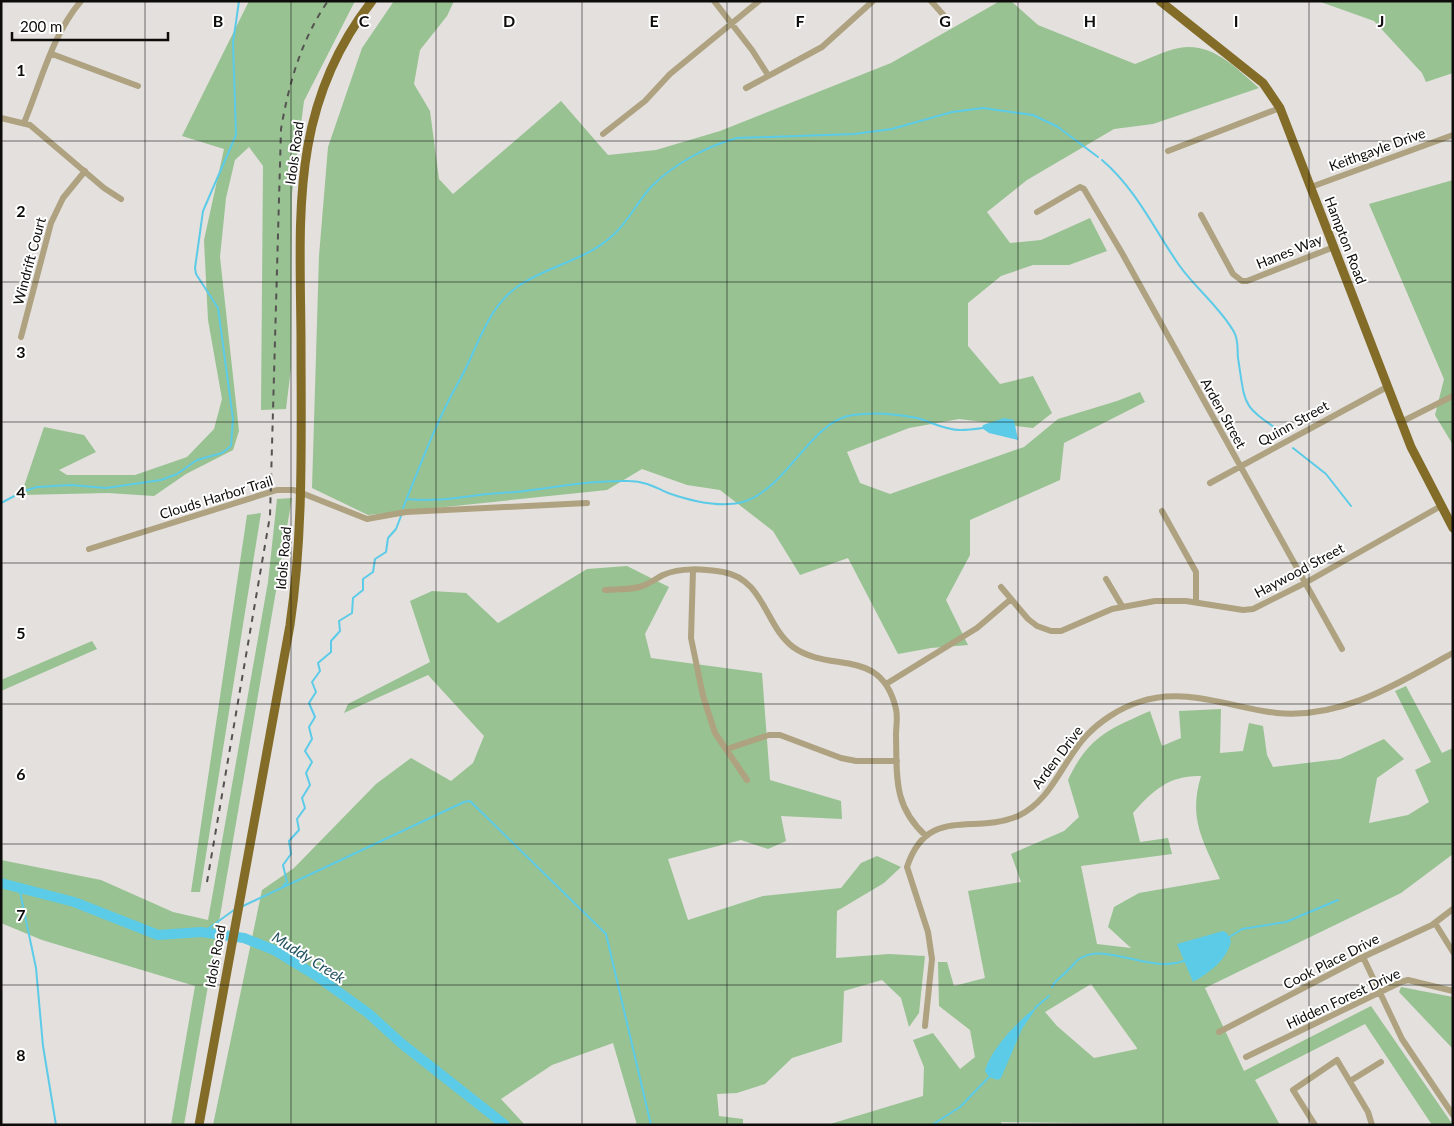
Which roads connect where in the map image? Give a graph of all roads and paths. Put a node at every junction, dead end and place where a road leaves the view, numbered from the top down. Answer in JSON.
{"nodes":[{"id":1,"x":81,"y":1,"type":"edge"},
{"id":2,"x":372,"y":1,"type":"edge"},
{"id":3,"x":714,"y":1,"type":"edge"},
{"id":4,"x":759,"y":1,"type":"edge"},
{"id":5,"x":873,"y":1,"type":"edge"},
{"id":6,"x":931,"y":1,"type":"edge"},
{"id":7,"x":1160,"y":1,"type":"edge"},
{"id":8,"x":947,"y":18,"type":"dead end"},
{"id":9,"x":732,"y":24,"type":"junction"},
{"id":10,"x":52,"y":54,"type":"junction"},
{"id":11,"x":768,"y":75,"type":"junction"},
{"id":12,"x":138,"y":86,"type":"dead end"},
{"id":13,"x":746,"y":88,"type":"dead end"},
{"id":14,"x":1280,"y":108,"type":"junction"},
{"id":15,"x":1,"y":118,"type":"edge"},
{"id":16,"x":24,"y":123,"type":"junction"},
{"id":17,"x":602,"y":134,"type":"dead end"},
{"id":18,"x":1453,"y":135,"type":"edge"},
{"id":19,"x":1168,"y":151,"type":"dead end"},
{"id":20,"x":85,"y":171,"type":"junction"},
{"id":21,"x":1311,"y":186,"type":"junction"},
{"id":22,"x":121,"y":199,"type":"dead end"},
{"id":23,"x":1037,"y":212,"type":"dead end"},
{"id":24,"x":1201,"y":215,"type":"dead end"},
{"id":25,"x":1334,"y":247,"type":"junction"},
{"id":26,"x":21,"y":337,"type":"dead end"},
{"id":27,"x":1387,"y":387,"type":"junction"},
{"id":28,"x":1453,"y":396,"type":"edge"},
{"id":29,"x":1401,"y":422,"type":"junction"},
{"id":30,"x":1239,"y":467,"type":"junction"},
{"id":31,"x":1210,"y":483,"type":"dead end"},
{"id":32,"x":300,"y":492,"type":"junction"},
{"id":33,"x":587,"y":503,"type":"dead end"},
{"id":34,"x":1441,"y":506,"type":"junction"},
{"id":35,"x":1162,"y":511,"type":"dead end"},
{"id":36,"x":1453,"y":528,"type":"edge"},
{"id":37,"x":89,"y":550,"type":"dead end"},
{"id":38,"x":693,"y":570,"type":"junction"},
{"id":39,"x":1106,"y":579,"type":"dead end"},
{"id":40,"x":1305,"y":582,"type":"junction"},
{"id":41,"x":1001,"y":587,"type":"dead end"},
{"id":42,"x":605,"y":590,"type":"dead end"},
{"id":43,"x":1011,"y":600,"type":"junction"},
{"id":44,"x":1196,"y":602,"type":"junction"},
{"id":45,"x":1122,"y":606,"type":"junction"},
{"id":46,"x":1342,"y":649,"type":"dead end"},
{"id":47,"x":1453,"y":653,"type":"edge"},
{"id":48,"x":886,"y":684,"type":"junction"},
{"id":49,"x":727,"y":749,"type":"junction"},
{"id":50,"x":897,"y":761,"type":"junction"},
{"id":51,"x":747,"y":780,"type":"dead end"},
{"id":52,"x":926,"y":836,"type":"junction"},
{"id":53,"x":1451,"y":913,"type":"edge"},
{"id":54,"x":1435,"y":923,"type":"junction"},
{"id":55,"x":1453,"y":952,"type":"edge"},
{"id":56,"x":1363,"y":957,"type":"junction"},
{"id":57,"x":1453,"y":991,"type":"edge"},
{"id":58,"x":1380,"y":993,"type":"junction"},
{"id":59,"x":924,"y":1026,"type":"dead end"},
{"id":60,"x":1219,"y":1032,"type":"dead end"},
{"id":61,"x":1246,"y":1057,"type":"dead end"},
{"id":62,"x":1381,"y":1062,"type":"dead end"},
{"id":63,"x":1350,"y":1081,"type":"junction"},
{"id":64,"x":1452,"y":1112,"type":"edge"},
{"id":65,"x":199,"y":1125,"type":"edge"},
{"id":66,"x":1314,"y":1125,"type":"edge"},
{"id":67,"x":1372,"y":1125,"type":"edge"}],
"edges":[{"from":1,"to":10,"type":"street"},
{"from":2,"to":32,"type":"main road","name":"Idols Road"},
{"from":3,"to":9,"type":"street"},
{"from":4,"to":9,"type":"street"},
{"from":5,"to":11,"type":"street"},
{"from":6,"to":8,"type":"street"},
{"from":7,"to":14,"type":"main road","name":"Hampton Road"},
{"from":9,"to":11,"type":"street"},
{"from":9,"to":17,"type":"street"},
{"from":10,"to":12,"type":"street"},
{"from":10,"to":16,"type":"street"},
{"from":11,"to":13,"type":"street"},
{"from":14,"to":19,"type":"street"},
{"from":14,"to":21,"type":"main road","name":"Hampton Road"},
{"from":15,"to":16,"type":"street"},
{"from":16,"to":20,"type":"street"},
{"from":18,"to":21,"type":"street","name":"Keithgayle Drive"},
{"from":20,"to":22,"type":"street"},
{"from":20,"to":26,"type":"street","name":"Windrift Court"},
{"from":21,"to":25,"type":"main road","name":"Hampton Road"},
{"from":23,"to":30,"type":"street","name":"Arden Street"},
{"from":24,"to":25,"type":"street","name":"Hanes Way"},
{"from":25,"to":27,"type":"main road","name":"Hampton Road"},
{"from":27,"to":29,"type":"main road","name":"Hampton Road"},
{"from":27,"to":30,"type":"street","name":"Quinn Street"},
{"from":28,"to":29,"type":"street"},
{"from":29,"to":34,"type":"main road","name":"Hampton Road"},
{"from":30,"to":31,"type":"street","name":"Quinn Street"},
{"from":30,"to":40,"type":"street","name":"Arden Street"},
{"from":32,"to":33,"type":"street","name":"Clouds Harbor Trail"},
{"from":32,"to":37,"type":"street","name":"Clouds Harbor Trail"},
{"from":32,"to":65,"type":"main road","name":"Idols Road"},
{"from":34,"to":36,"type":"main road","name":"Hampton Road"},
{"from":34,"to":40,"type":"street","name":"Haywood Street"},
{"from":35,"to":44,"type":"street"},
{"from":38,"to":42,"type":"street"},
{"from":38,"to":48,"type":"street"},
{"from":38,"to":49,"type":"street"},
{"from":39,"to":45,"type":"street"},
{"from":40,"to":44,"type":"street","name":"Haywood Street"},
{"from":40,"to":46,"type":"street","name":"Arden Street"},
{"from":41,"to":43,"type":"street","name":"Haywood Street"},
{"from":43,"to":45,"type":"street","name":"Haywood Street"},
{"from":43,"to":48,"type":"street"},
{"from":44,"to":45,"type":"street","name":"Haywood Street"},
{"from":47,"to":52,"type":"street","name":"Arden Drive"},
{"from":48,"to":50,"type":"street"},
{"from":49,"to":50,"type":"street"},
{"from":49,"to":51,"type":"street"},
{"from":50,"to":52,"type":"street"},
{"from":52,"to":59,"type":"street","name":"Arden Drive"},
{"from":53,"to":54,"type":"street","name":"Cook Place Drive"},
{"from":54,"to":55,"type":"street"},
{"from":54,"to":56,"type":"street","name":"Cook Place Drive"},
{"from":56,"to":58,"type":"street"},
{"from":56,"to":60,"type":"street","name":"Cook Place Drive"},
{"from":57,"to":58,"type":"street","name":"Hidden Forest Drive"},
{"from":58,"to":61,"type":"street","name":"Hidden Forest Drive"},
{"from":58,"to":64,"type":"street"},
{"from":62,"to":63,"type":"street"},
{"from":63,"to":66,"type":"street"},
{"from":63,"to":67,"type":"street"}]}
